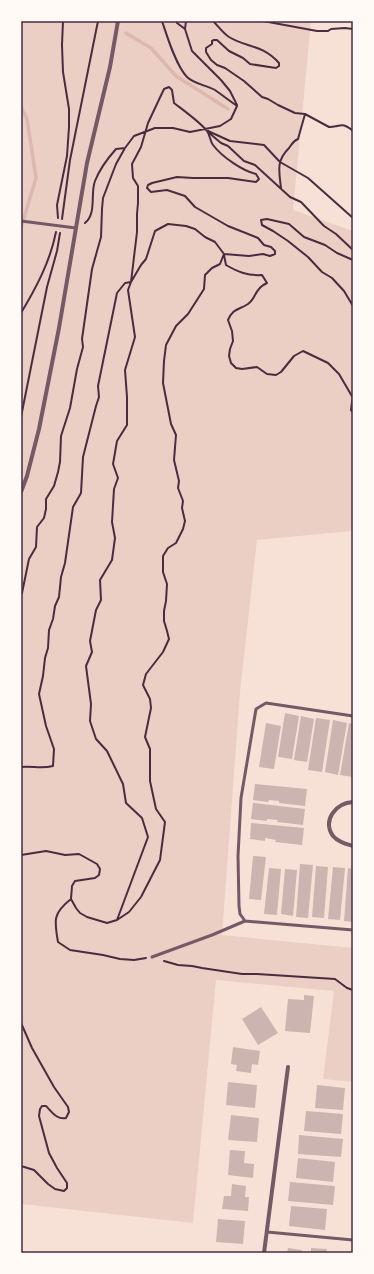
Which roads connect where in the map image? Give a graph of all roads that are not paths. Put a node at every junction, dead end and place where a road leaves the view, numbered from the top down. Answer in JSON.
{"nodes":[{"id":1,"x":118,"y":21,"type":"edge"},
{"id":2,"x":21,"y":221,"type":"edge"},
{"id":3,"x":76,"y":228,"type":"junction"},
{"id":4,"x":21,"y":492,"type":"edge"},
{"id":5,"x":353,"y":716,"type":"edge"},
{"id":6,"x":353,"y":802,"type":"edge"},
{"id":7,"x":353,"y":846,"type":"edge"},
{"id":8,"x":245,"y":921,"type":"junction"},
{"id":9,"x":353,"y":930,"type":"edge"},
{"id":10,"x":152,"y":957,"type":"road end"},
{"id":11,"x":288,"y":1067,"type":"dead end"},
{"id":12,"x":266,"y":1232,"type":"junction"},
{"id":13,"x":353,"y":1240,"type":"edge"},
{"id":14,"x":264,"y":1253,"type":"edge"}],
"edges":[{"from":1,"to":3,"type":"street"},
{"from":2,"to":3,"type":"lane"},
{"from":3,"to":4,"type":"street"},
{"from":5,"to":8,"type":"lane"},
{"from":6,"to":7,"type":"street"},
{"from":8,"to":9,"type":"lane"},
{"from":8,"to":10,"type":"lane"},
{"from":11,"to":12,"type":"street"},
{"from":12,"to":13,"type":"lane"},
{"from":12,"to":14,"type":"street"}]}
